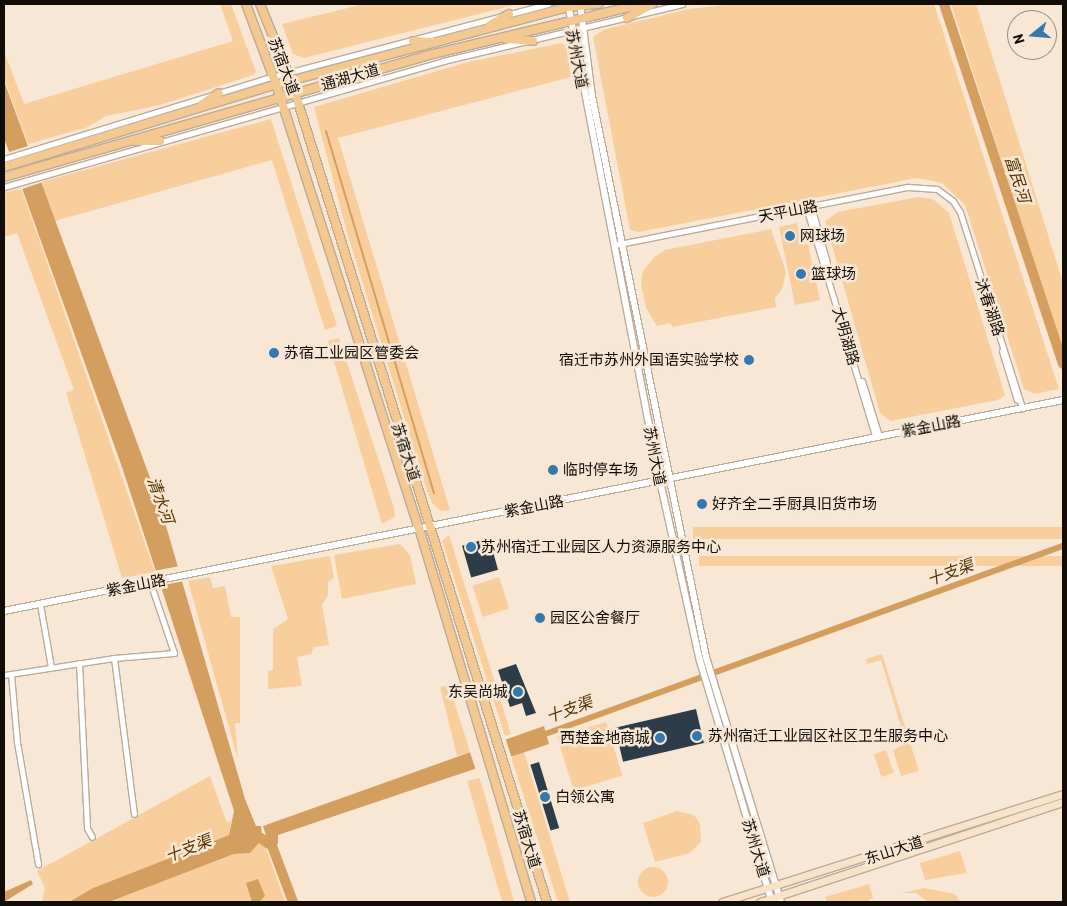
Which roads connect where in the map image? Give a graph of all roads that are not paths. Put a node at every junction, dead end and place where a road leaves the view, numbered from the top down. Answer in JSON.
{"nodes":[{"id":1,"x":246,"y":4,"type":"edge"},
{"id":2,"x":260,"y":4,"type":"edge"},
{"id":3,"x":548,"y":4,"type":"edge"},
{"id":4,"x":599,"y":4,"type":"edge"},
{"id":5,"x":641,"y":4,"type":"edge"},
{"id":6,"x":652,"y":4,"type":"edge"},
{"id":7,"x":682,"y":4,"type":"edge"},
{"id":8,"x":568,"y":6,"type":"edge"},
{"id":9,"x":580,"y":6,"type":"edge"},
{"id":10,"x":510,"y":14,"type":"junction"},
{"id":11,"x":581,"y":18,"type":"junction"},
{"id":12,"x":626,"y":18,"type":"junction"},
{"id":13,"x":569,"y":21,"type":"junction"},
{"id":14,"x":582,"y":28,"type":"junction"},
{"id":15,"x":482,"y":30,"type":"junction"},
{"id":16,"x":571,"y":30,"type":"junction"},
{"id":17,"x":499,"y":38,"type":"junction"},
{"id":18,"x":414,"y":41,"type":"junction"},
{"id":19,"x":533,"y":41,"type":"junction"},
{"id":20,"x":439,"y":42,"type":"junction"},
{"id":21,"x":289,"y":73,"type":"junction"},
{"id":22,"x":274,"y":77,"type":"junction"},
{"id":23,"x":292,"y":83,"type":"junction"},
{"id":24,"x":277,"y":87,"type":"junction"},
{"id":25,"x":220,"y":93,"type":"junction"},
{"id":26,"x":295,"y":93,"type":"junction"},
{"id":27,"x":280,"y":97,"type":"junction"},
{"id":28,"x":298,"y":102,"type":"junction"},
{"id":29,"x":283,"y":106,"type":"junction"},
{"id":30,"x":195,"y":109,"type":"junction"},
{"id":31,"x":126,"y":141,"type":"junction"},
{"id":32,"x":160,"y":141,"type":"junction"},
{"id":33,"x":67,"y":144,"type":"junction"},
{"id":34,"x":4,"y":164,"type":"edge"},
{"id":35,"x":7,"y":176,"type":"edge"},
{"id":36,"x":4,"y":187,"type":"edge"},
{"id":37,"x":955,"y":206,"type":"joint"},
{"id":38,"x":809,"y":208,"type":"junction"},
{"id":39,"x":622,"y":245,"type":"junction"},
{"id":40,"x":614,"y":247,"type":"junction"},
{"id":41,"x":1062,"y":400,"type":"edge"},
{"id":42,"x":1021,"y":408,"type":"junction"},
{"id":43,"x":877,"y":436,"type":"junction"},
{"id":44,"x":668,"y":479,"type":"junction"},
{"id":45,"x":660,"y":481,"type":"junction"},
{"id":46,"x":429,"y":527,"type":"junction"},
{"id":47,"x":419,"y":528,"type":"junction"},
{"id":48,"x":150,"y":582,"type":"junction"},
{"id":49,"x":40,"y":604,"type":"junction"},
{"id":50,"x":4,"y":611,"type":"edge"},
{"id":51,"x":114,"y":658,"type":"junction"},
{"id":52,"x":703,"y":659,"type":"junction"},
{"id":53,"x":79,"y":663,"type":"junction"},
{"id":54,"x":51,"y":667,"type":"junction"},
{"id":55,"x":11,"y":674,"type":"junction"},
{"id":56,"x":4,"y":675,"type":"edge"},
{"id":57,"x":1063,"y":794,"type":"edge"},
{"id":58,"x":1063,"y":802,"type":"edge"},
{"id":59,"x":134,"y":814,"type":"dead end"},
{"id":60,"x":92,"y":837,"type":"dead end"},
{"id":61,"x":38,"y":864,"type":"dead end"},
{"id":62,"x":776,"y":887,"type":"junction"},
{"id":63,"x":768,"y":889,"type":"junction"},
{"id":64,"x":780,"y":899,"type":"edge"},
{"id":65,"x":771,"y":901,"type":"edge"},
{"id":66,"x":531,"y":902,"type":"edge"},
{"id":67,"x":547,"y":902,"type":"edge"},
{"id":68,"x":722,"y":902,"type":"edge"},
{"id":69,"x":760,"y":902,"type":"edge"}],
"edges":[{"from":1,"to":22,"type":"main road","name":"苏宿大道"},
{"from":2,"to":21,"type":"main road","name":"苏宿大道"},
{"from":3,"to":10,"type":"street"},
{"from":4,"to":9,"type":"main road","name":"通湖大道"},
{"from":5,"to":11,"type":"main road","name":"通湖大道"},
{"from":6,"to":12,"type":"main road"},
{"from":7,"to":12,"type":"street"},
{"from":8,"to":9,"type":"main road","name":"通湖大道"},
{"from":8,"to":13,"type":"street","name":"苏州大道"},
{"from":8,"to":15,"type":"main road","name":"通湖大道"},
{"from":9,"to":11,"type":"street","name":"苏州大道"},
{"from":10,"to":15,"type":"main road"},
{"from":10,"to":18,"type":"street"},
{"from":11,"to":13,"type":"main road","name":"通湖大道"},
{"from":11,"to":14,"type":"street","name":"苏州大道"},
{"from":12,"to":14,"type":"street"},
{"from":13,"to":16,"type":"street","name":"苏州大道"},
{"from":13,"to":17,"type":"main road","name":"通湖大道"},
{"from":14,"to":16,"type":"street"},
{"from":14,"to":39,"type":"street","name":"苏州大道"},
{"from":15,"to":20,"type":"main road","name":"通湖大道"},
{"from":16,"to":19,"type":"street"},
{"from":16,"to":40,"type":"street","name":"苏州大道"},
{"from":17,"to":19,"type":"main road"},
{"from":17,"to":26,"type":"main road","name":"通湖大道"},
{"from":18,"to":20,"type":"main road"},
{"from":18,"to":21,"type":"street"},
{"from":19,"to":28,"type":"street"},
{"from":20,"to":23,"type":"main road","name":"通湖大道"},
{"from":21,"to":22,"type":"street"},
{"from":21,"to":23,"type":"main road","name":"苏宿大道"},
{"from":22,"to":24,"type":"main road","name":"苏宿大道"},
{"from":22,"to":25,"type":"street"},
{"from":23,"to":24,"type":"main road","name":"通湖大道"},
{"from":23,"to":26,"type":"main road","name":"苏宿大道"},
{"from":24,"to":27,"type":"main road","name":"苏宿大道"},
{"from":24,"to":30,"type":"main road","name":"通湖大道"},
{"from":25,"to":30,"type":"main road"},
{"from":25,"to":33,"type":"street"},
{"from":26,"to":27,"type":"main road","name":"通湖大道"},
{"from":26,"to":28,"type":"main road","name":"苏宿大道"},
{"from":27,"to":29,"type":"main road","name":"苏宿大道"},
{"from":27,"to":31,"type":"main road","name":"通湖大道"},
{"from":28,"to":29,"type":"street"},
{"from":28,"to":46,"type":"main road","name":"苏宿大道"},
{"from":29,"to":32,"type":"street"},
{"from":29,"to":47,"type":"main road","name":"苏宿大道"},
{"from":30,"to":33,"type":"main road","name":"通湖大道"},
{"from":31,"to":32,"type":"main road"},
{"from":31,"to":35,"type":"main road","name":"通湖大道"},
{"from":32,"to":36,"type":"street"},
{"from":33,"to":34,"type":"main road","name":"通湖大道"},
{"from":37,"to":38,"type":"street","name":"天平山路"},
{"from":37,"to":42,"type":"street","name":"沐春湖路"},
{"from":38,"to":39,"type":"street","name":"天平山路"},
{"from":38,"to":43,"type":"street","name":"大明湖路"},
{"from":39,"to":40,"type":"street","name":"天平山路"},
{"from":39,"to":44,"type":"street","name":"苏州大道"},
{"from":40,"to":45,"type":"street","name":"苏州大道"},
{"from":41,"to":42,"type":"street","name":"紫金山路"},
{"from":42,"to":43,"type":"street","name":"紫金山路"},
{"from":43,"to":44,"type":"street","name":"紫金山路"},
{"from":44,"to":45,"type":"street","name":"紫金山路"},
{"from":44,"to":52,"type":"street","name":"苏州大道"},
{"from":45,"to":46,"type":"street","name":"紫金山路"},
{"from":45,"to":52,"type":"street","name":"苏州大道"},
{"from":46,"to":47,"type":"street","name":"紫金山路"},
{"from":46,"to":67,"type":"main road","name":"苏宿大道"},
{"from":47,"to":48,"type":"street","name":"紫金山路"},
{"from":47,"to":66,"type":"main road","name":"苏宿大道"},
{"from":48,"to":49,"type":"street","name":"紫金山路"},
{"from":48,"to":51,"type":"street"},
{"from":49,"to":50,"type":"street","name":"紫金山路"},
{"from":49,"to":54,"type":"street"},
{"from":51,"to":53,"type":"street"},
{"from":51,"to":59,"type":"street"},
{"from":52,"to":62,"type":"street","name":"苏州大道"},
{"from":52,"to":63,"type":"street","name":"苏州大道"},
{"from":53,"to":54,"type":"street"},
{"from":53,"to":60,"type":"street"},
{"from":54,"to":55,"type":"street"},
{"from":55,"to":56,"type":"street"},
{"from":55,"to":61,"type":"street"},
{"from":57,"to":62,"type":"main road","name":"东山大道"},
{"from":58,"to":64,"type":"main road","name":"东山大道"},
{"from":62,"to":63,"type":"main road","name":"东山大道"},
{"from":62,"to":64,"type":"street","name":"苏州大道"},
{"from":63,"to":65,"type":"street","name":"苏州大道"},
{"from":63,"to":68,"type":"main road","name":"东山大道"},
{"from":64,"to":65,"type":"main road","name":"东山大道"},
{"from":65,"to":69,"type":"main road","name":"东山大道"}]}
